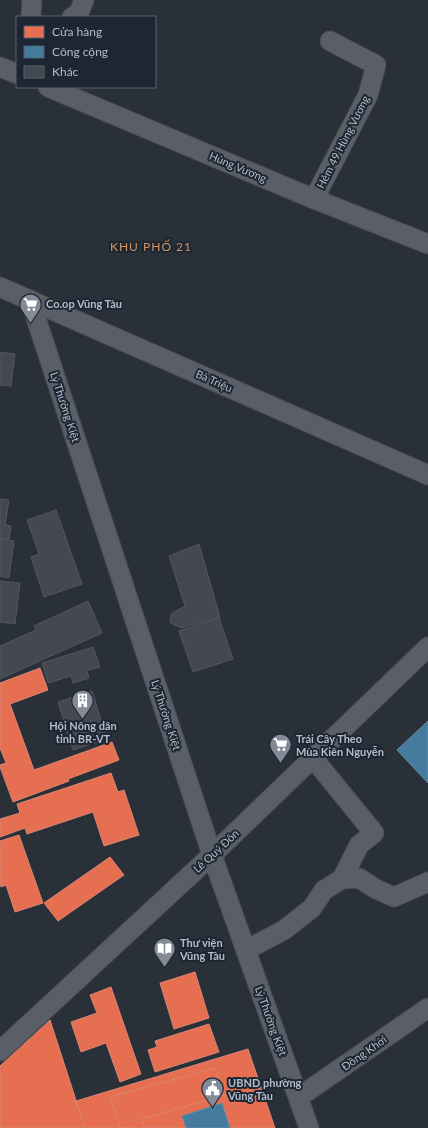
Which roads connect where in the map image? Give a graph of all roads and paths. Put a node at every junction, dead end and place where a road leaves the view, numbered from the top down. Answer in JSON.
{"nodes":[{"id":1,"x":32,"y":0,"type":"edge"},
{"id":2,"x":31,"y":16,"type":"edge"},
{"id":3,"x":330,"y":41,"type":"dead end"},
{"id":4,"x":50,"y":88,"type":"edge"},
{"id":5,"x":314,"y":199,"type":"junction"},
{"id":6,"x":428,"y":244,"type":"edge"},
{"id":7,"x":0,"y":287,"type":"edge"},
{"id":8,"x":30,"y":300,"type":"junction"},
{"id":9,"x":428,"y":475,"type":"edge"},
{"id":10,"x":428,"y":647,"type":"edge"},
{"id":11,"x":313,"y":758,"type":"junction"},
{"id":12,"x":212,"y":855,"type":"junction"},
{"id":13,"x":342,"y":879,"type":"junction"},
{"id":14,"x":428,"y":882,"type":"edge"},
{"id":15,"x":246,"y":950,"type":"junction"},
{"id":16,"x":428,"y":1008,"type":"edge"},
{"id":17,"x":0,"y":1051,"type":"edge"},
{"id":18,"x":299,"y":1098,"type":"junction"},
{"id":19,"x":309,"y":1128,"type":"edge"}],
"edges":[{"from":1,"to":2,"type":"street"},
{"from":3,"to":5,"type":"street","name":"Hẻm 49 Hùng Vương"},
{"from":4,"to":5,"type":"street","name":"Hùng Vương"},
{"from":5,"to":6,"type":"street","name":"Hùng Vương"},
{"from":7,"to":8,"type":"street","name":"Bà Triệu"},
{"from":8,"to":9,"type":"street","name":"Bà Triệu"},
{"from":8,"to":12,"type":"street","name":"Lý Thường Kiệt"},
{"from":10,"to":11,"type":"street","name":"Lê Quý Đôn"},
{"from":11,"to":12,"type":"street","name":"Lê Quý Đôn"},
{"from":11,"to":13,"type":"street"},
{"from":12,"to":15,"type":"street","name":"Lý Thường Kiệt"},
{"from":12,"to":17,"type":"street","name":"Lê Quý Đôn"},
{"from":13,"to":14,"type":"street"},
{"from":13,"to":15,"type":"street"},
{"from":15,"to":18,"type":"street","name":"Lý Thường Kiệt"},
{"from":16,"to":18,"type":"street","name":"Đồng Khởi"},
{"from":18,"to":19,"type":"street","name":"Lý Thường Kiệt"}]}
